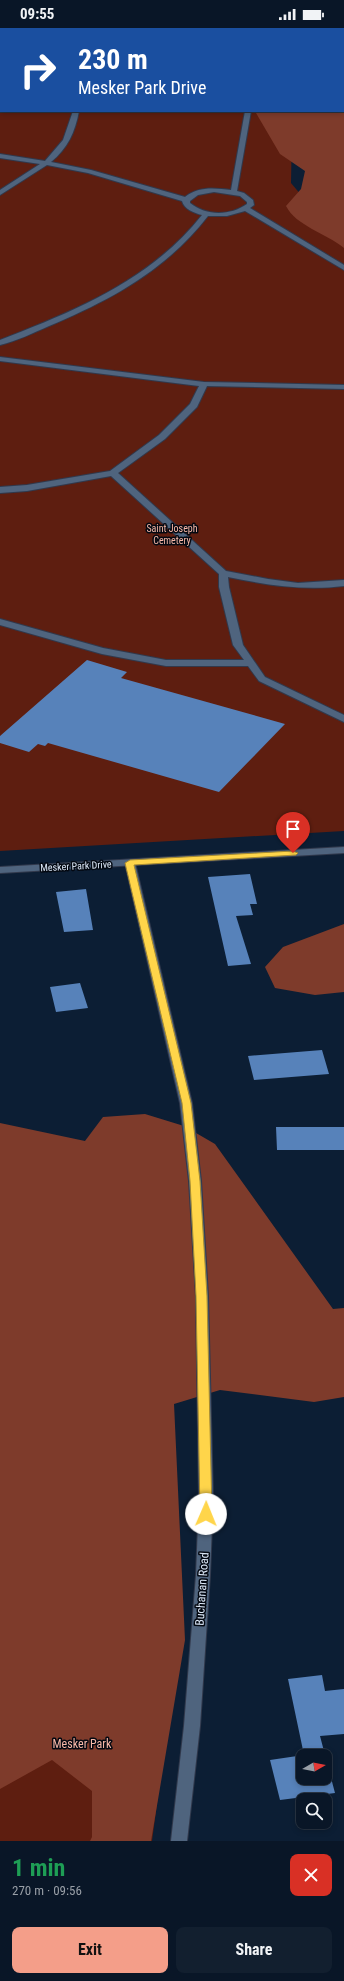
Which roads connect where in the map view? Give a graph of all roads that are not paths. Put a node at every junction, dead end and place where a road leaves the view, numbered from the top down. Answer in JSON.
{"nodes":[{"id":1,"x":76,"y":112,"type":"edge"},
{"id":2,"x":248,"y":112,"type":"edge"},
{"id":3,"x":0,"y":156,"type":"edge"},
{"id":4,"x":46,"y":163,"type":"junction"},
{"id":5,"x":234,"y":191,"type":"junction"},
{"id":6,"x":0,"y":193,"type":"edge"},
{"id":7,"x":186,"y":200,"type":"junction"},
{"id":8,"x":246,"y":209,"type":"junction"},
{"id":9,"x":207,"y":213,"type":"junction"},
{"id":10,"x":344,"y":268,"type":"edge"},
{"id":11,"x":0,"y":343,"type":"edge"},
{"id":12,"x":0,"y":360,"type":"edge"},
{"id":13,"x":204,"y":384,"type":"junction"},
{"id":14,"x":344,"y":387,"type":"edge"},
{"id":15,"x":113,"y":473,"type":"junction"},
{"id":16,"x":0,"y":490,"type":"edge"},
{"id":17,"x":224,"y":573,"type":"junction"},
{"id":18,"x":344,"y":583,"type":"edge"},
{"id":19,"x":0,"y":622,"type":"edge"},
{"id":20,"x":251,"y":663,"type":"junction"},
{"id":21,"x":344,"y":719,"type":"edge"},
{"id":22,"x":344,"y":850,"type":"edge"},
{"id":23,"x":130,"y":863,"type":"junction"},
{"id":24,"x":0,"y":870,"type":"edge"},
{"id":25,"x":179,"y":1841,"type":"edge"}],
"edges":[{"from":1,"to":4,"type":"street"},
{"from":2,"to":5,"type":"street"},
{"from":3,"to":4,"type":"street"},
{"from":4,"to":6,"type":"street"},
{"from":4,"to":7,"type":"street"},
{"from":5,"to":7,"type":"street"},
{"from":5,"to":8,"type":"street"},
{"from":7,"to":9,"type":"street"},
{"from":8,"to":9,"type":"street"},
{"from":8,"to":10,"type":"street"},
{"from":9,"to":11,"type":"street"},
{"from":12,"to":13,"type":"street"},
{"from":13,"to":14,"type":"street"},
{"from":13,"to":15,"type":"street"},
{"from":15,"to":16,"type":"street"},
{"from":15,"to":17,"type":"street"},
{"from":17,"to":18,"type":"street"},
{"from":17,"to":20,"type":"street"},
{"from":19,"to":20,"type":"street"},
{"from":20,"to":21,"type":"street"},
{"from":22,"to":23,"type":"street","name":"Mesker Park Drive"},
{"from":23,"to":24,"type":"street","name":"Mesker Park Drive"},
{"from":23,"to":25,"type":"street","name":"Buchanan Road"}]}
